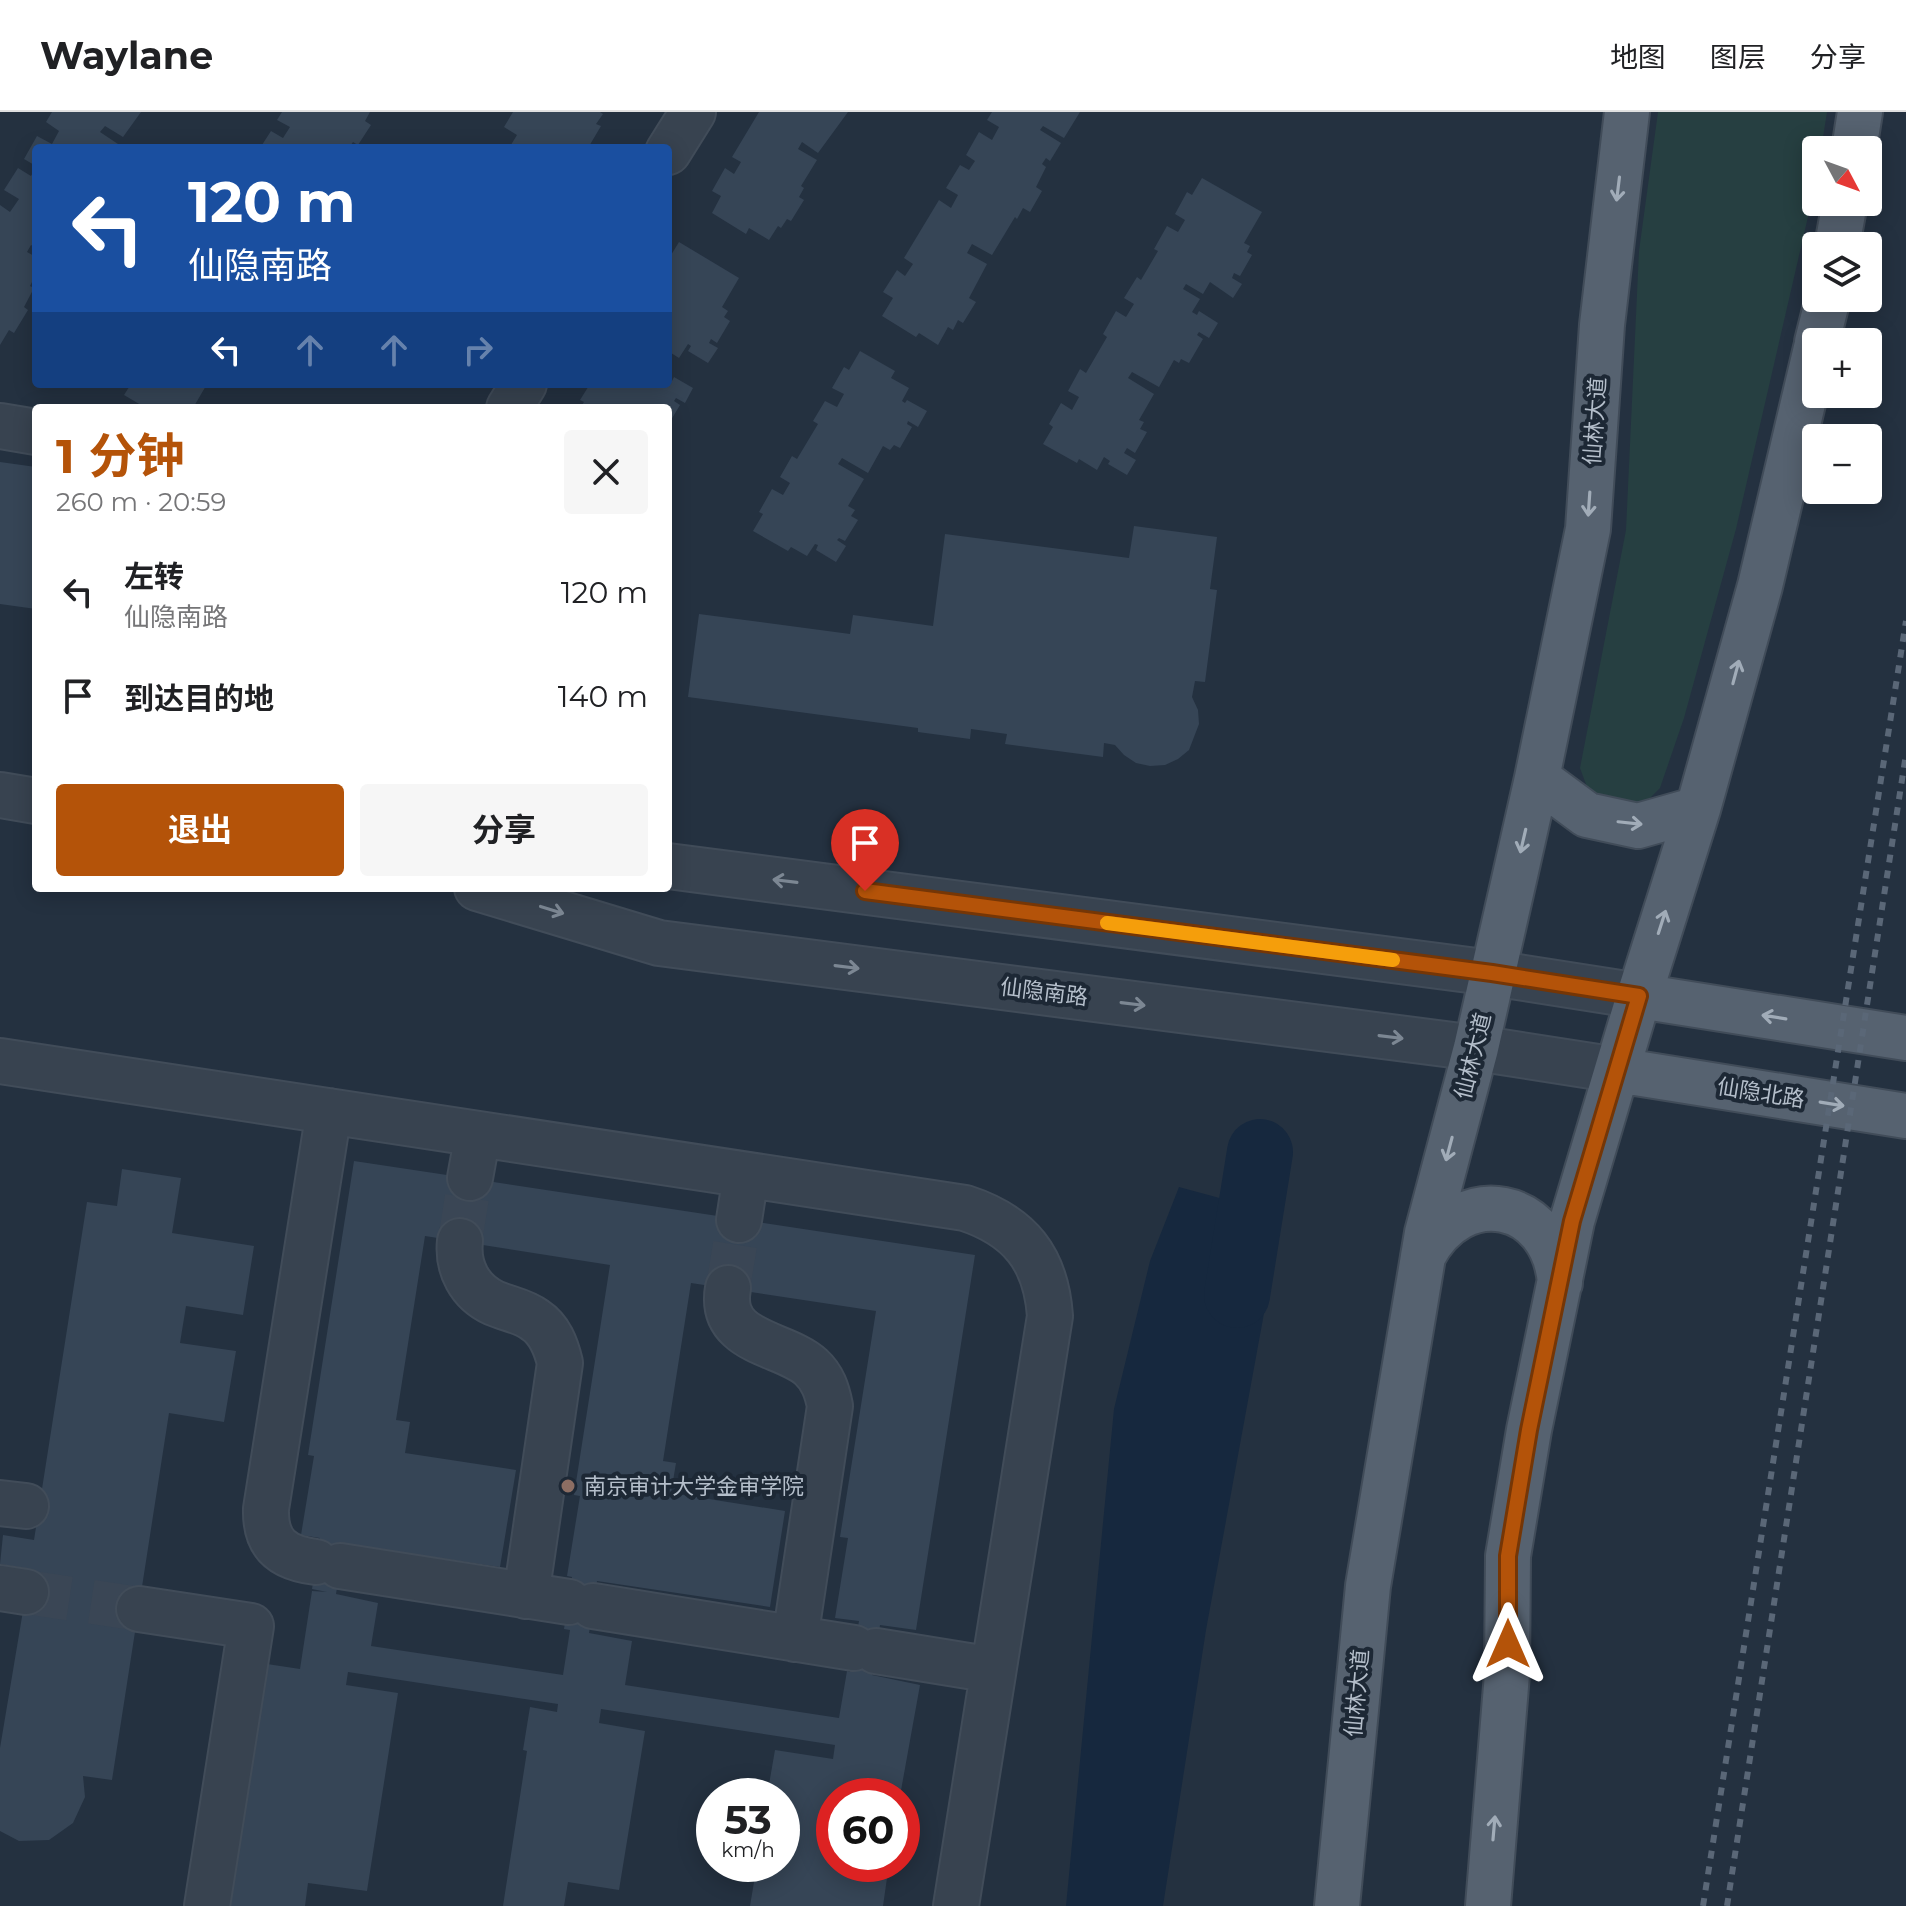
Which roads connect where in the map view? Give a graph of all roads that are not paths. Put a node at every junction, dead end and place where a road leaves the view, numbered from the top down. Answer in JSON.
{"nodes":[{"id":1,"x":693,"y":112,"type":"edge"},
{"id":2,"x":1627,"y":112,"type":"edge"},
{"id":3,"x":1860,"y":112,"type":"edge"},
{"id":4,"x":1856,"y":136,"type":"edge"},
{"id":5,"x":672,"y":146,"type":"edge"},
{"id":6,"x":1802,"y":408,"type":"edge"},
{"id":7,"x":0,"y":426,"type":"edge"},
{"id":8,"x":32,"y":431,"type":"edge"},
{"id":9,"x":1537,"y":778,"type":"junction"},
{"id":10,"x":0,"y":795,"type":"edge"},
{"id":11,"x":32,"y":800,"type":"edge"},
{"id":12,"x":1698,"y":809,"type":"junction"},
{"id":13,"x":672,"y":867,"type":"edge"},
{"id":14,"x":490,"y":892,"type":"edge"},
{"id":15,"x":1492,"y":973,"type":"junction"},
{"id":16,"x":1639,"y":996,"type":"junction"},
{"id":17,"x":1906,"y":1038,"type":"edge"},
{"id":18,"x":1476,"y":1048,"type":"junction"},
{"id":19,"x":0,"y":1061,"type":"edge"},
{"id":20,"x":1617,"y":1070,"type":"junction"},
{"id":21,"x":329,"y":1111,"type":"junction"},
{"id":22,"x":1906,"y":1116,"type":"edge"},
{"id":23,"x":478,"y":1134,"type":"junction"},
{"id":24,"x":746,"y":1175,"type":"junction"},
{"id":25,"x":470,"y":1178,"type":"tunnel mouth"},
{"id":26,"x":739,"y":1220,"type":"tunnel mouth"},
{"id":27,"x":460,"y":1241,"type":"tunnel mouth"},
{"id":28,"x":1423,"y":1256,"type":"junction"},
{"id":29,"x":1560,"y":1283,"type":"junction"},
{"id":30,"x":728,"y":1288,"type":"tunnel mouth"},
{"id":31,"x":526,"y":1596,"type":"junction"},
{"id":32,"x":139,"y":1609,"type":"tunnel mouth"},
{"id":33,"x":795,"y":1639,"type":"junction"},
{"id":34,"x":993,"y":1670,"type":"junction"},
{"id":35,"x":207,"y":1906,"type":"edge"},
{"id":36,"x":956,"y":1906,"type":"edge"},
{"id":37,"x":1337,"y":1906,"type":"edge"},
{"id":38,"x":1488,"y":1906,"type":"edge"}],
"edges":[{"from":1,"to":5,"type":"street"},
{"from":2,"to":9,"type":"main road","name":"仙林大道","one_way":true},
{"from":3,"to":4,"type":"main road"},
{"from":12,"to":6,"type":"main road","one_way":true},
{"from":7,"to":8,"type":"street"},
{"from":9,"to":12,"type":"main road","one_way":true},
{"from":9,"to":15,"type":"main road","name":"仙林大道","one_way":true},
{"from":10,"to":11,"type":"street"},
{"from":16,"to":12,"type":"main road","one_way":true},
{"from":15,"to":13,"type":"street","one_way":true},
{"from":14,"to":18,"type":"street","name":"仙隐南路","one_way":true},
{"from":15,"to":16,"type":"street"},
{"from":15,"to":18,"type":"main road","name":"仙林大道"},
{"from":17,"to":16,"type":"main road","one_way":true},
{"from":16,"to":20,"type":"main road"},
{"from":18,"to":20,"type":"street","name":"仙隐南路"},
{"from":18,"to":28,"type":"main road","name":"仙林大道","one_way":true},
{"from":19,"to":21,"type":"street"},
{"from":20,"to":22,"type":"main road","name":"仙隐北路","one_way":true},
{"from":20,"to":29,"type":"main road"},
{"from":21,"to":23,"type":"street"},
{"from":21,"to":31,"type":"street"},
{"from":23,"to":24,"type":"street"},
{"from":23,"to":25,"type":"street"},
{"from":24,"to":26,"type":"street"},
{"from":24,"to":34,"type":"street"},
{"from":27,"to":31,"type":"street"},
{"from":28,"to":29,"type":"main road"},
{"from":28,"to":37,"type":"main road","name":"仙林大道"},
{"from":38,"to":29,"type":"main road","one_way":true},
{"from":30,"to":33,"type":"street"},
{"from":31,"to":33,"type":"street"},
{"from":32,"to":35,"type":"street"},
{"from":33,"to":34,"type":"street"},
{"from":34,"to":36,"type":"street"}]}
